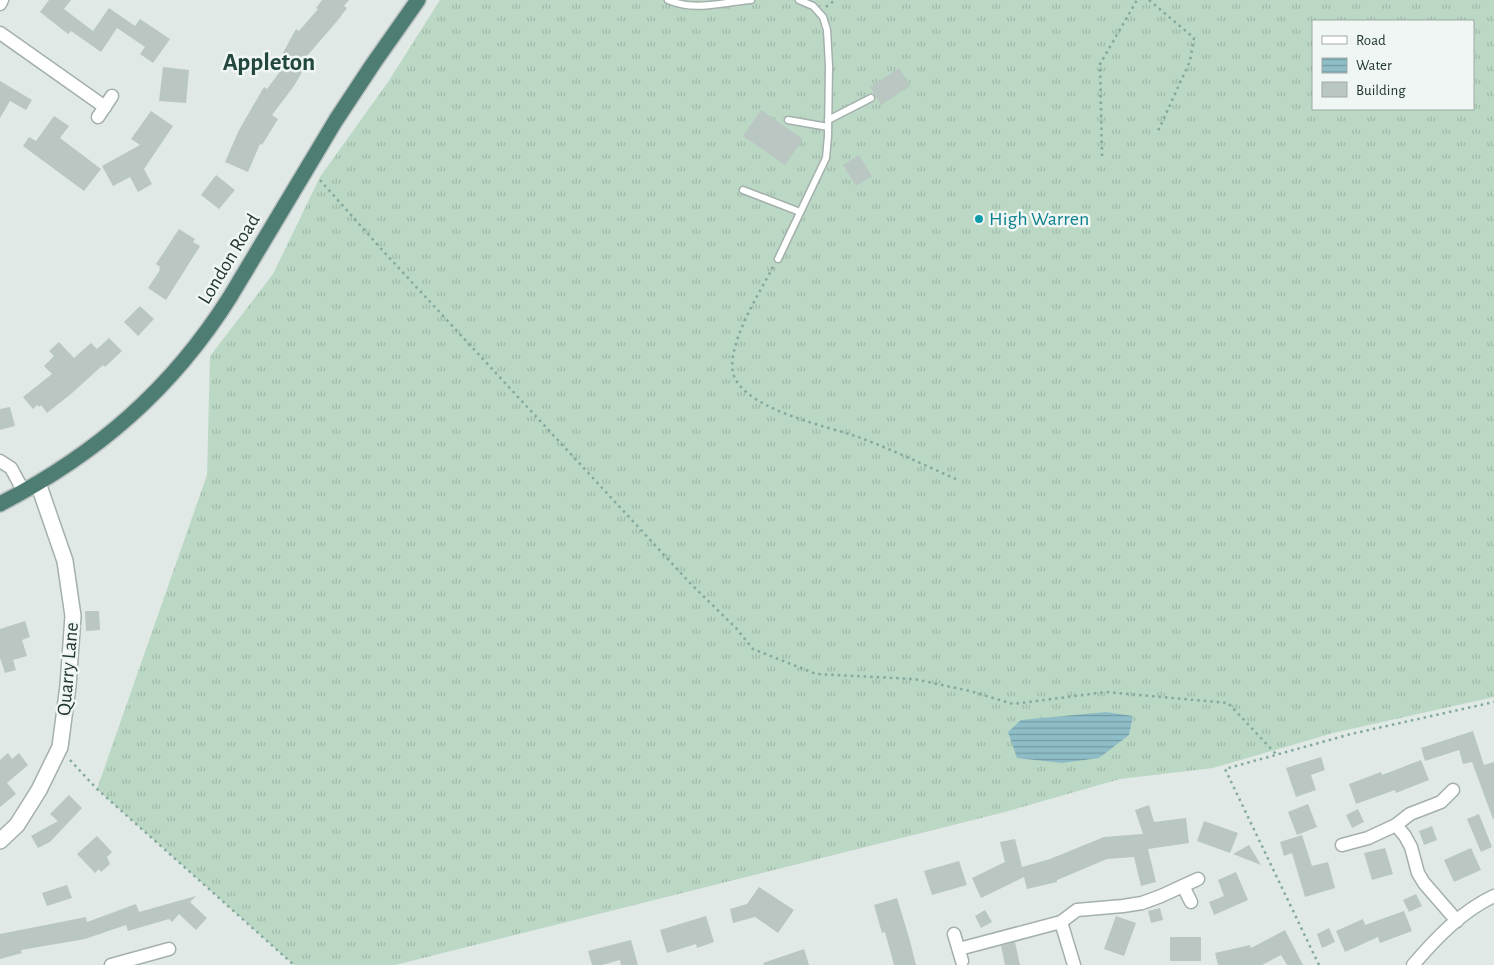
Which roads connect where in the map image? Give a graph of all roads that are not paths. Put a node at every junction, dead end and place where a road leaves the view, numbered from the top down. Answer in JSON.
{"nodes":[{"id":1,"x":2,"y":0,"type":"edge"},
{"id":2,"x":418,"y":0,"type":"edge"},
{"id":3,"x":668,"y":0,"type":"edge"},
{"id":4,"x":750,"y":0,"type":"edge"},
{"id":5,"x":799,"y":0,"type":"edge"},
{"id":6,"x":0,"y":4,"type":"edge"},
{"id":7,"x":0,"y":34,"type":"edge"},
{"id":8,"x":871,"y":98,"type":"dead end"},
{"id":9,"x":105,"y":106,"type":"dead end"},
{"id":10,"x":788,"y":120,"type":"dead end"},
{"id":11,"x":828,"y":123,"type":"junction"},
{"id":12,"x":743,"y":190,"type":"dead end"},
{"id":13,"x":800,"y":212,"type":"junction"},
{"id":14,"x":778,"y":259,"type":"road end"},
{"id":15,"x":0,"y":461,"type":"edge"},
{"id":16,"x":38,"y":483,"type":"junction"},
{"id":17,"x":24,"y":492,"type":"junction"},
{"id":18,"x":0,"y":504,"type":"edge"},
{"id":19,"x":1453,"y":790,"type":"dead end"},
{"id":20,"x":1396,"y":825,"type":"junction"},
{"id":21,"x":0,"y":841,"type":"edge"},
{"id":22,"x":1342,"y":845,"type":"dead end"},
{"id":23,"x":1198,"y":878,"type":"dead end"},
{"id":24,"x":1183,"y":886,"type":"junction"},
{"id":25,"x":1494,"y":896,"type":"edge"},
{"id":26,"x":1191,"y":902,"type":"dead end"},
{"id":27,"x":1457,"y":921,"type":"junction"},
{"id":28,"x":1061,"y":922,"type":"junction"},
{"id":29,"x":954,"y":934,"type":"dead end"},
{"id":30,"x":169,"y":949,"type":"dead end"},
{"id":31,"x":110,"y":965,"type":"edge"},
{"id":32,"x":1074,"y":965,"type":"edge"},
{"id":33,"x":1413,"y":965,"type":"edge"}],
"edges":[{"from":1,"to":6,"type":"street"},
{"from":2,"to":16,"type":"highway","name":"London Road"},
{"from":3,"to":4,"type":"lane"},
{"from":5,"to":11,"type":"lane"},
{"from":7,"to":9,"type":"street"},
{"from":8,"to":11,"type":"lane"},
{"from":10,"to":11,"type":"lane"},
{"from":11,"to":13,"type":"lane"},
{"from":12,"to":13,"type":"lane"},
{"from":13,"to":14,"type":"lane"},
{"from":15,"to":17,"type":"street"},
{"from":16,"to":17,"type":"highway","name":"London Road"},
{"from":16,"to":21,"type":"street","name":"Quarry Lane"},
{"from":17,"to":18,"type":"highway","name":"London Road"},
{"from":19,"to":20,"type":"street"},
{"from":20,"to":22,"type":"street"},
{"from":20,"to":27,"type":"street"},
{"from":23,"to":24,"type":"street"},
{"from":24,"to":26,"type":"street"},
{"from":24,"to":28,"type":"street"},
{"from":25,"to":27,"type":"street"},
{"from":27,"to":33,"type":"street"},
{"from":28,"to":29,"type":"street"},
{"from":28,"to":32,"type":"street"},
{"from":30,"to":31,"type":"street"}]}
